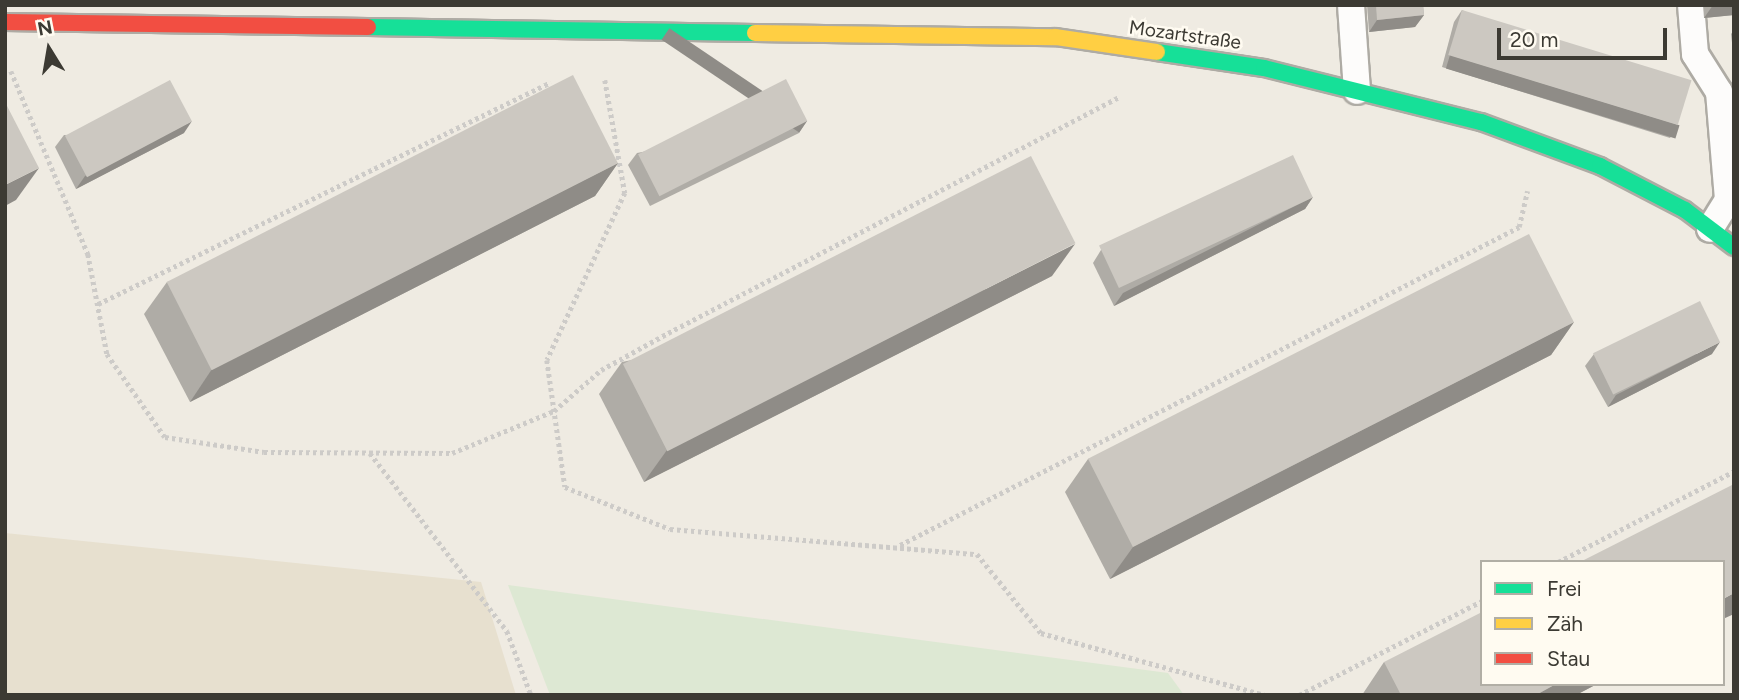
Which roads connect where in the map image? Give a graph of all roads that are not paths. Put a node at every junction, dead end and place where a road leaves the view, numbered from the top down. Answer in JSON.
{"nodes":[{"id":1,"x":1352,"y":5,"type":"edge"},
{"id":2,"x":1691,"y":5,"type":"edge"},
{"id":3,"x":5,"y":22,"type":"edge"},
{"id":4,"x":1357,"y":91,"type":"junction"},
{"id":5,"x":1722,"y":228,"type":"edge"},
{"id":6,"x":1734,"y":247,"type":"edge"}],
"edges":[{"from":1,"to":4,"type":"lane"},
{"from":2,"to":5,"type":"lane"},
{"from":3,"to":4,"type":"street","name":"Mozartstraße"},
{"from":4,"to":5,"type":"street","name":"Mozartstraße"},
{"from":5,"to":6,"type":"street","name":"Mozartstraße"}]}
